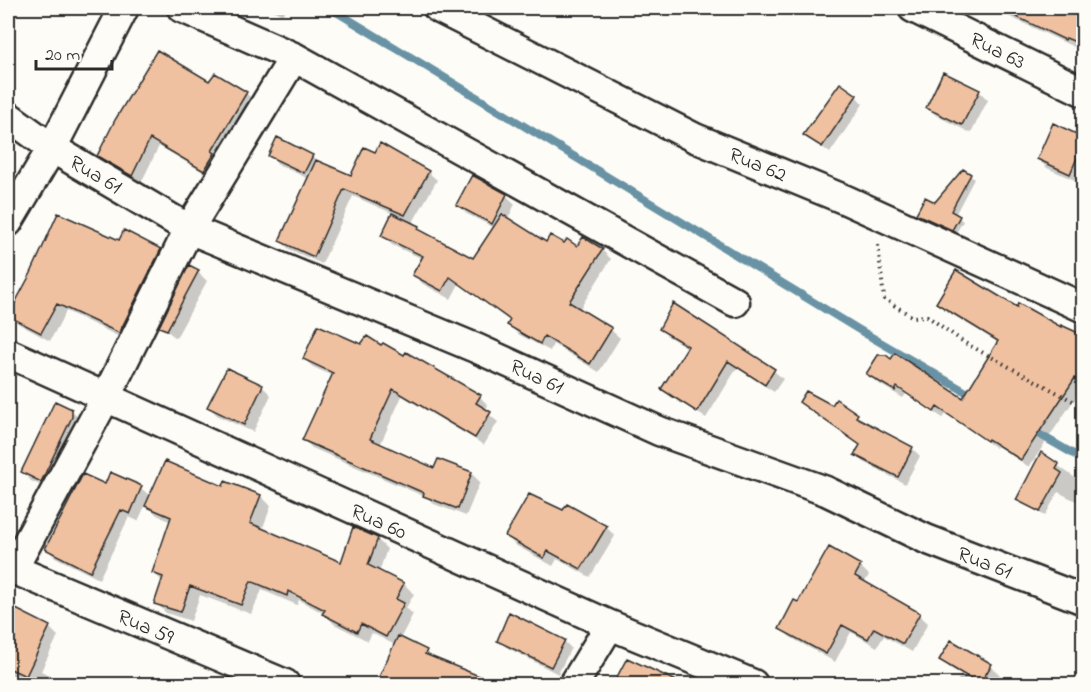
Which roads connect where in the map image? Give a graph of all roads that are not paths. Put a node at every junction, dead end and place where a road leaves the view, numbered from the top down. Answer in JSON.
{"nodes":[{"id":1,"x":124,"y":8,"type":"edge"},
{"id":2,"x":182,"y":8,"type":"edge"},
{"id":3,"x":438,"y":8,"type":"edge"},
{"id":4,"x":930,"y":11,"type":"edge"},
{"id":5,"x":294,"y":57,"type":"junction"},
{"id":6,"x":1083,"y":92,"type":"edge"},
{"id":7,"x":8,"y":116,"type":"edge"},
{"id":8,"x":52,"y":148,"type":"junction"},
{"id":9,"x":8,"y":222,"type":"edge"},
{"id":10,"x":189,"y":229,"type":"junction"},
{"id":11,"x":735,"y":302,"type":"dead end"},
{"id":12,"x":1083,"y":308,"type":"edge"},
{"id":13,"x":8,"y":353,"type":"edge"},
{"id":14,"x":106,"y":397,"type":"junction"},
{"id":15,"x":10,"y":568,"type":"edge"},
{"id":16,"x":1083,"y":600,"type":"edge"},
{"id":17,"x":610,"y":625,"type":"junction"},
{"id":18,"x":285,"y":684,"type":"edge"},
{"id":19,"x":574,"y":684,"type":"edge"},
{"id":20,"x":753,"y":684,"type":"edge"}],
"edges":[{"from":1,"to":8,"type":"street"},
{"from":2,"to":5,"type":"street"},
{"from":3,"to":12,"type":"street","name":"Rua 62"},
{"from":4,"to":6,"type":"street","name":"Rua 63"},
{"from":5,"to":10,"type":"street"},
{"from":5,"to":11,"type":"street"},
{"from":7,"to":8,"type":"street","name":"Rua 61"},
{"from":8,"to":9,"type":"street"},
{"from":8,"to":10,"type":"street","name":"Rua 61"},
{"from":10,"to":14,"type":"street"},
{"from":10,"to":16,"type":"street","name":"Rua 61"},
{"from":13,"to":14,"type":"street","name":"Rua 60"},
{"from":14,"to":15,"type":"street"},
{"from":14,"to":17,"type":"street","name":"Rua 60"},
{"from":15,"to":18,"type":"street","name":"Rua 59"},
{"from":17,"to":19,"type":"street"},
{"from":17,"to":20,"type":"street","name":"Rua 60"}]}
